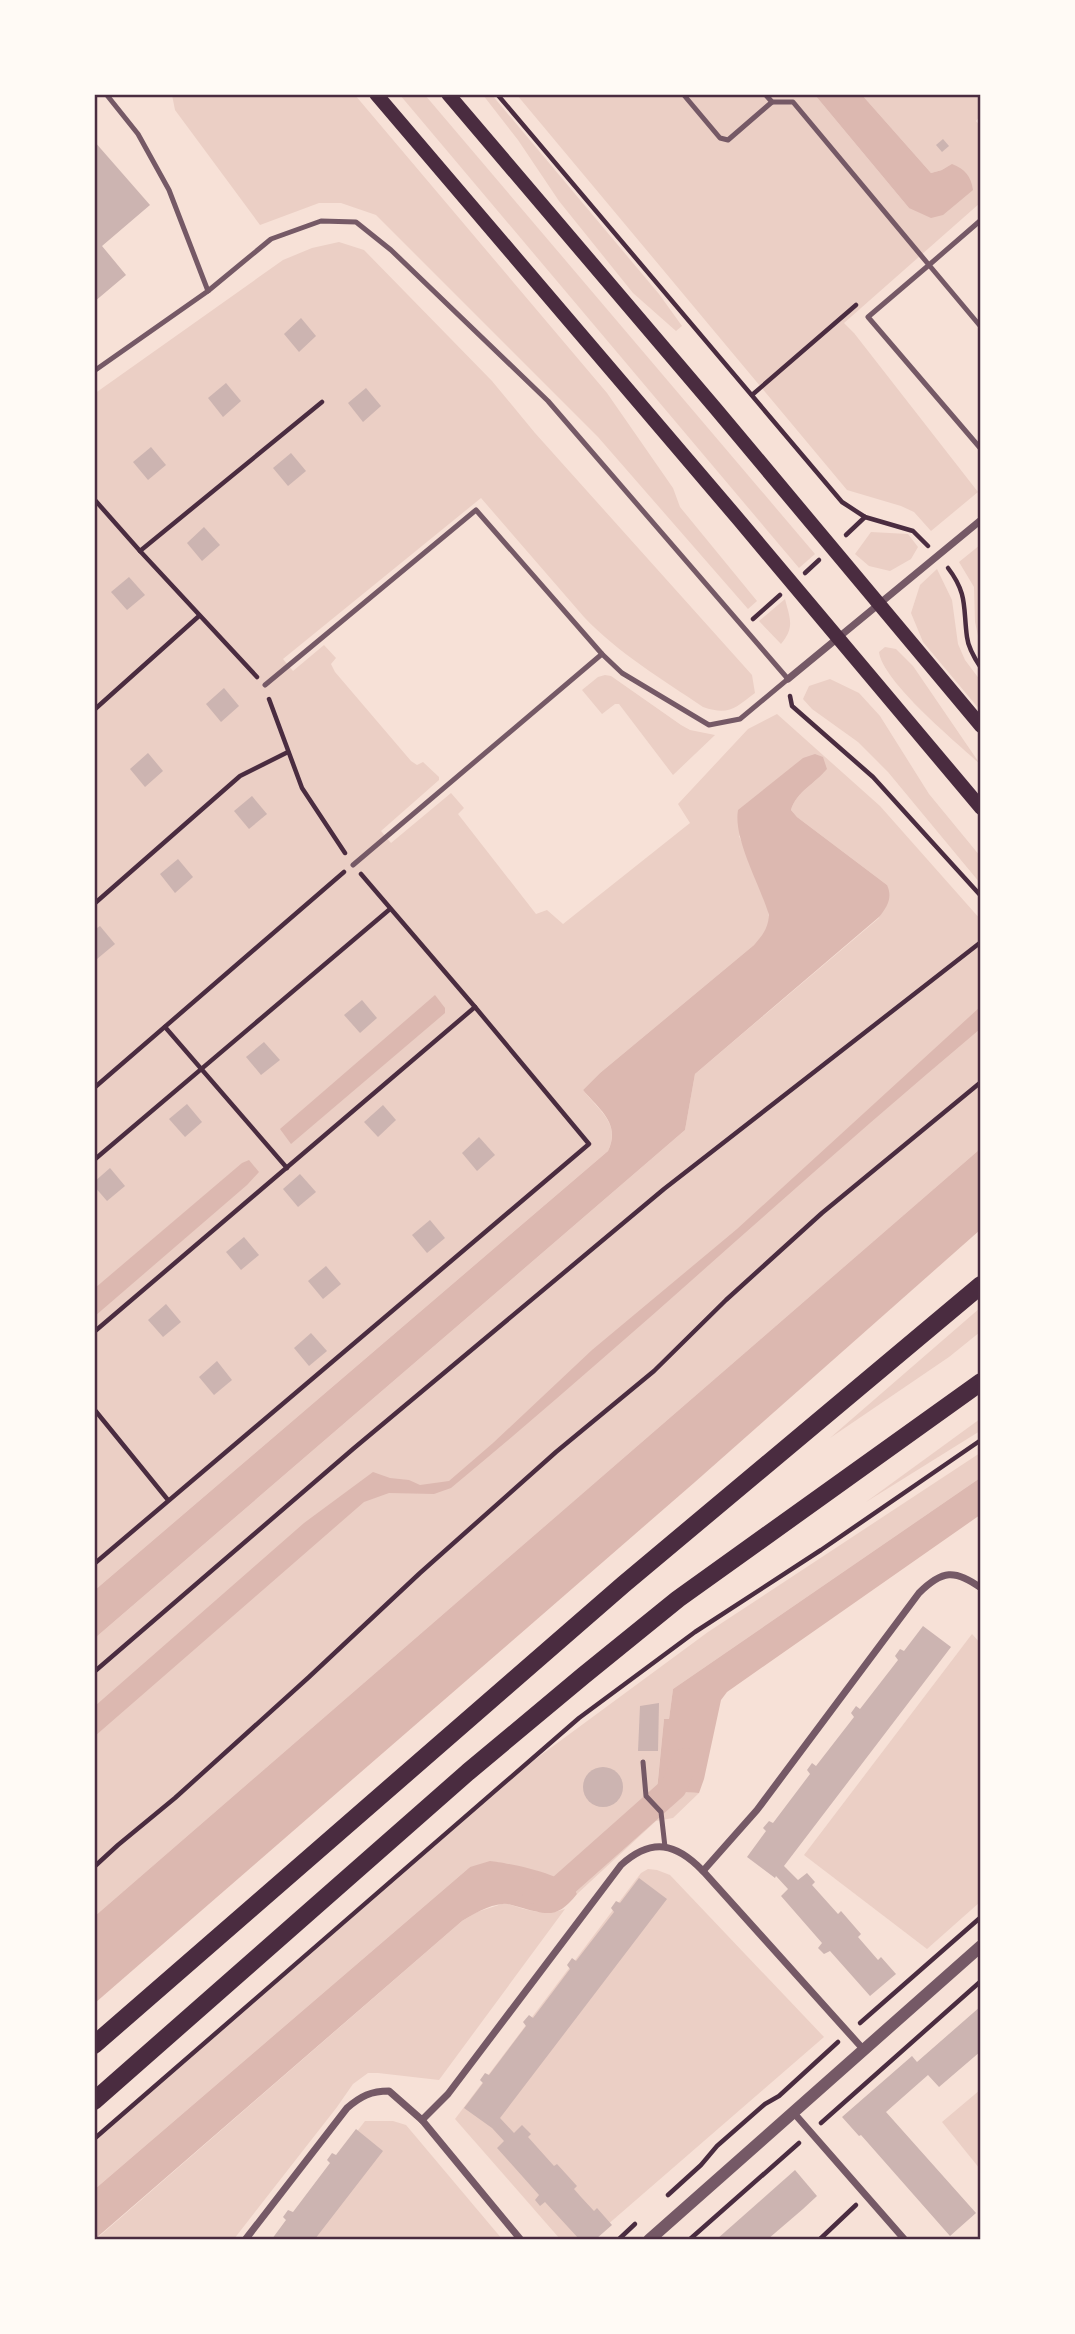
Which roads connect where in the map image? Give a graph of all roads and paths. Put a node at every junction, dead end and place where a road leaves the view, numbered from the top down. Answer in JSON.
{"nodes":[{"id":1,"x":106,"y":94,"type":"edge"},
{"id":2,"x":376,"y":94,"type":"edge"},
{"id":3,"x":448,"y":94,"type":"edge"},
{"id":4,"x":497,"y":94,"type":"edge"},
{"id":5,"x":683,"y":94,"type":"edge"},
{"id":6,"x":765,"y":94,"type":"edge"},
{"id":7,"x":772,"y":102,"type":"junction"},
{"id":8,"x":981,"y":220,"type":"edge"},
{"id":9,"x":929,"y":265,"type":"junction"},
{"id":10,"x":208,"y":291,"type":"junction"},
{"id":11,"x":865,"y":297,"type":"dead end"},
{"id":12,"x":981,"y":327,"type":"edge"},
{"id":13,"x":94,"y":371,"type":"edge"},
{"id":14,"x":752,"y":395,"type":"junction"},
{"id":15,"x":322,"y":402,"type":"dead end"},
{"id":16,"x":981,"y":449,"type":"edge"},
{"id":17,"x":94,"y":499,"type":"edge"},
{"id":18,"x":981,"y":520,"type":"edge"},
{"id":19,"x":140,"y":551,"type":"junction"},
{"id":20,"x":938,"y":555,"type":"junction"},
{"id":21,"x":879,"y":604,"type":"junction"},
{"id":22,"x":199,"y":616,"type":"junction"},
{"id":23,"x":838,"y":638,"type":"junction"},
{"id":24,"x":602,"y":654,"type":"junction"},
{"id":25,"x":981,"y":668,"type":"edge"},
{"id":26,"x":788,"y":679,"type":"junction"},
{"id":27,"x":265,"y":685,"type":"junction"},
{"id":28,"x":94,"y":710,"type":"edge"},
{"id":29,"x":981,"y":726,"type":"edge"},
{"id":30,"x":288,"y":752,"type":"junction"},
{"id":31,"x":981,"y":808,"type":"edge"},
{"id":32,"x":353,"y":865,"type":"junction"},
{"id":33,"x":981,"y":896,"type":"edge"},
{"id":34,"x":94,"y":904,"type":"edge"},
{"id":35,"x":390,"y":909,"type":"junction"},
{"id":36,"x":981,"y":942,"type":"edge"},
{"id":37,"x":475,"y":1007,"type":"junction"},
{"id":38,"x":165,"y":1027,"type":"junction"},
{"id":39,"x":201,"y":1069,"type":"junction"},
{"id":40,"x":981,"y":1082,"type":"edge"},
{"id":41,"x":94,"y":1088,"type":"edge"},
{"id":42,"x":94,"y":1160,"type":"edge"},
{"id":43,"x":287,"y":1168,"type":"junction"},
{"id":44,"x":981,"y":1285,"type":"edge"},
{"id":45,"x":94,"y":1332,"type":"edge"},
{"id":46,"x":981,"y":1382,"type":"edge"},
{"id":47,"x":94,"y":1409,"type":"edge"},
{"id":48,"x":981,"y":1440,"type":"edge"},
{"id":49,"x":168,"y":1500,"type":"junction"},
{"id":50,"x":94,"y":1564,"type":"edge"},
{"id":51,"x":981,"y":1588,"type":"edge"},
{"id":52,"x":94,"y":1672,"type":"edge"},
{"id":53,"x":643,"y":1762,"type":"dead end"},
{"id":54,"x":665,"y":1847,"type":"junction"},
{"id":55,"x":94,"y":1867,"type":"edge"},
{"id":56,"x":704,"y":1871,"type":"junction"},
{"id":57,"x":981,"y":1917,"type":"edge"},
{"id":58,"x":981,"y":1946,"type":"edge"},
{"id":59,"x":981,"y":1981,"type":"edge"},
{"id":60,"x":849,"y":2033,"type":"junction"},
{"id":61,"x":94,"y":2045,"type":"edge"},
{"id":62,"x":864,"y":2050,"type":"junction"},
{"id":63,"x":94,"y":2101,"type":"edge"},
{"id":64,"x":793,"y":2112,"type":"junction"},
{"id":65,"x":422,"y":2120,"type":"junction"},
{"id":66,"x":811,"y":2132,"type":"junction"},
{"id":67,"x":94,"y":2139,"type":"edge"},
{"id":68,"x":867,"y":2195,"type":"junction"},
{"id":69,"x":659,"y":2202,"type":"dead end"},
{"id":70,"x":639,"y":2221,"type":"dead end"},
{"id":71,"x":245,"y":2239,"type":"edge"},
{"id":72,"x":521,"y":2239,"type":"edge"},
{"id":73,"x":618,"y":2239,"type":"edge"},
{"id":74,"x":649,"y":2239,"type":"edge"},
{"id":75,"x":689,"y":2239,"type":"edge"},
{"id":76,"x":819,"y":2239,"type":"edge"},
{"id":77,"x":905,"y":2239,"type":"edge"}],
"edges":[{"from":1,"to":10,"type":"lane"},
{"from":2,"to":23,"type":"main road"},
{"from":3,"to":21,"type":"main road"},
{"from":4,"to":14,"type":"path"},
{"from":5,"to":7,"type":"lane"},
{"from":6,"to":7,"type":"lane"},
{"from":7,"to":9,"type":"lane"},
{"from":8,"to":9,"type":"lane"},
{"from":9,"to":12,"type":"lane"},
{"from":9,"to":16,"type":"lane"},
{"from":10,"to":13,"type":"lane"},
{"from":10,"to":26,"type":"lane"},
{"from":11,"to":14,"type":"path"},
{"from":14,"to":20,"type":"path"},
{"from":15,"to":19,"type":"path"},
{"from":17,"to":19,"type":"path"},
{"from":18,"to":20,"type":"street"},
{"from":19,"to":22,"type":"path"},
{"from":20,"to":21,"type":"street"},
{"from":20,"to":25,"type":"path"},
{"from":21,"to":23,"type":"street"},
{"from":21,"to":29,"type":"main road"},
{"from":22,"to":27,"type":"path"},
{"from":22,"to":28,"type":"path"},
{"from":23,"to":26,"type":"street"},
{"from":23,"to":31,"type":"main road"},
{"from":24,"to":26,"type":"lane"},
{"from":24,"to":27,"type":"lane"},
{"from":24,"to":32,"type":"lane"},
{"from":26,"to":33,"type":"path"},
{"from":27,"to":30,"type":"path"},
{"from":30,"to":32,"type":"path"},
{"from":30,"to":34,"type":"path"},
{"from":32,"to":35,"type":"path"},
{"from":32,"to":38,"type":"path"},
{"from":35,"to":37,"type":"path"},
{"from":35,"to":39,"type":"path"},
{"from":36,"to":52,"type":"path"},
{"from":37,"to":43,"type":"path"},
{"from":37,"to":49,"type":"path"},
{"from":38,"to":39,"type":"path"},
{"from":38,"to":41,"type":"path"},
{"from":39,"to":42,"type":"path"},
{"from":39,"to":43,"type":"path"},
{"from":40,"to":55,"type":"path"},
{"from":43,"to":45,"type":"path"},
{"from":44,"to":61,"type":"main road"},
{"from":46,"to":63,"type":"main road"},
{"from":47,"to":49,"type":"path"},
{"from":48,"to":67,"type":"path"},
{"from":49,"to":50,"type":"path"},
{"from":51,"to":56,"type":"street"},
{"from":53,"to":54,"type":"lane"},
{"from":54,"to":56,"type":"street"},
{"from":54,"to":65,"type":"street"},
{"from":56,"to":60,"type":"street"},
{"from":57,"to":60,"type":"path"},
{"from":58,"to":62,"type":"street"},
{"from":59,"to":66,"type":"path"},
{"from":60,"to":62,"type":"street"},
{"from":60,"to":69,"type":"path"},
{"from":62,"to":64,"type":"street"},
{"from":64,"to":66,"type":"street"},
{"from":64,"to":74,"type":"street"},
{"from":65,"to":71,"type":"street"},
{"from":65,"to":72,"type":"street"},
{"from":66,"to":68,"type":"street"},
{"from":66,"to":75,"type":"path"},
{"from":68,"to":76,"type":"path"},
{"from":68,"to":77,"type":"street"},
{"from":70,"to":73,"type":"path"}]}
